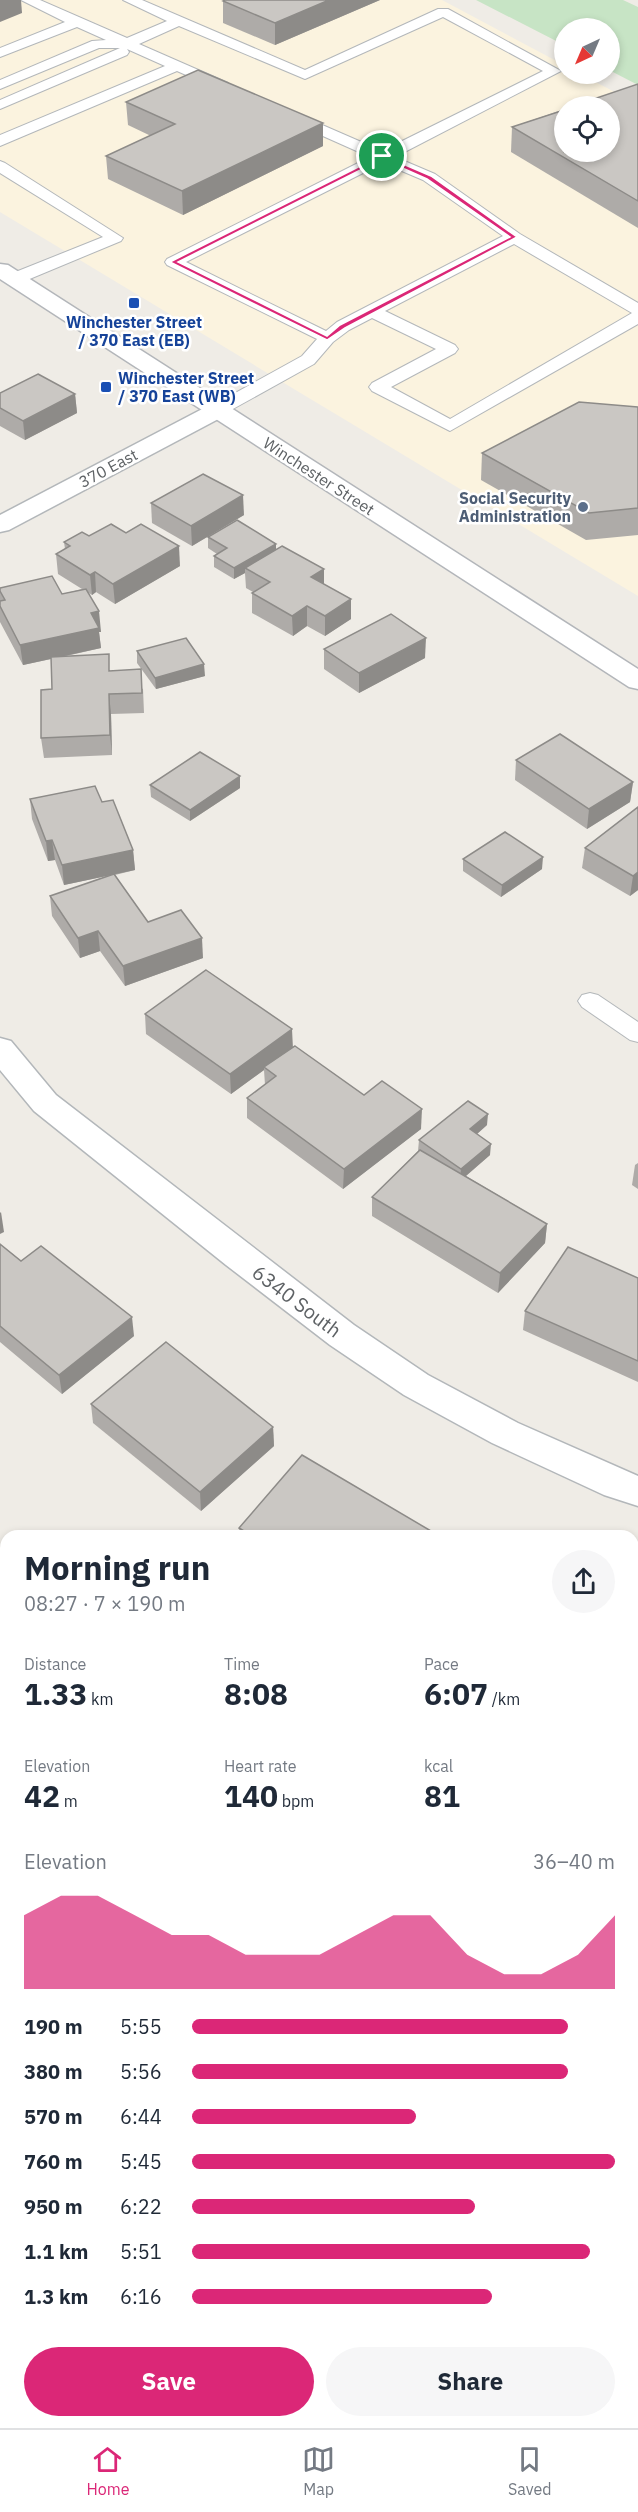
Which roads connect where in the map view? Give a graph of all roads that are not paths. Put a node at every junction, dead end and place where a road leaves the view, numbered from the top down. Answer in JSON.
{"nodes":[{"id":1,"x":28,"y":0,"type":"edge"},
{"id":2,"x":130,"y":0,"type":"edge"},
{"id":3,"x":179,"y":21,"type":"junction"},
{"id":4,"x":77,"y":22,"type":"junction"},
{"id":5,"x":126,"y":44,"type":"junction"},
{"id":6,"x":0,"y":53,"type":"edge"},
{"id":7,"x":177,"y":66,"type":"junction"},
{"id":8,"x":0,"y":84,"type":"edge"},
{"id":9,"x":242,"y":94,"type":"edge"},
{"id":10,"x":0,"y":105,"type":"edge"},
{"id":11,"x":274,"y":109,"type":"edge"},
{"id":12,"x":0,"y":141,"type":"edge"},
{"id":13,"x":382,"y":156,"type":"junction"},
{"id":14,"x":0,"y":166,"type":"edge"},
{"id":15,"x":514,"y":237,"type":"junction"},
{"id":16,"x":7,"y":275,"type":"edge"},
{"id":17,"x":638,"y":310,"type":"edge"},
{"id":18,"x":372,"y":311,"type":"junction"},
{"id":19,"x":638,"y":317,"type":"edge"},
{"id":20,"x":327,"y":338,"type":"junction"},
{"id":21,"x":216,"y":411,"type":"junction"},
{"id":22,"x":0,"y":525,"type":"edge"},
{"id":23,"x":638,"y":681,"type":"edge"},
{"id":24,"x":590,"y":1001,"type":"dead end"},
{"id":25,"x":638,"y":1034,"type":"edge"},
{"id":26,"x":0,"y":1049,"type":"edge"},
{"id":27,"x":638,"y":1491,"type":"edge"}],
"edges":[{"from":1,"to":4,"type":"lane"},
{"from":2,"to":3,"type":"lane"},
{"from":3,"to":5,"type":"lane"},
{"from":3,"to":13,"type":"lane"},
{"from":4,"to":5,"type":"lane"},
{"from":4,"to":6,"type":"lane"},
{"from":5,"to":7,"type":"lane"},
{"from":5,"to":8,"type":"lane"},
{"from":5,"to":10,"type":"lane"},
{"from":7,"to":9,"type":"lane"},
{"from":7,"to":12,"type":"lane"},
{"from":11,"to":13,"type":"lane"},
{"from":13,"to":15,"type":"lane"},
{"from":13,"to":20,"type":"lane"},
{"from":14,"to":16,"type":"lane"},
{"from":15,"to":17,"type":"lane"},
{"from":15,"to":18,"type":"lane"},
{"from":16,"to":21,"type":"main road","name":"Winchester Street"},
{"from":18,"to":19,"type":"lane"},
{"from":18,"to":20,"type":"lane"},
{"from":20,"to":21,"type":"lane"},
{"from":21,"to":22,"type":"main road","name":"370 East"},
{"from":21,"to":23,"type":"main road","name":"Winchester Street"},
{"from":24,"to":25,"type":"lane"},
{"from":26,"to":27,"type":"main road","name":"6340 South"}]}
